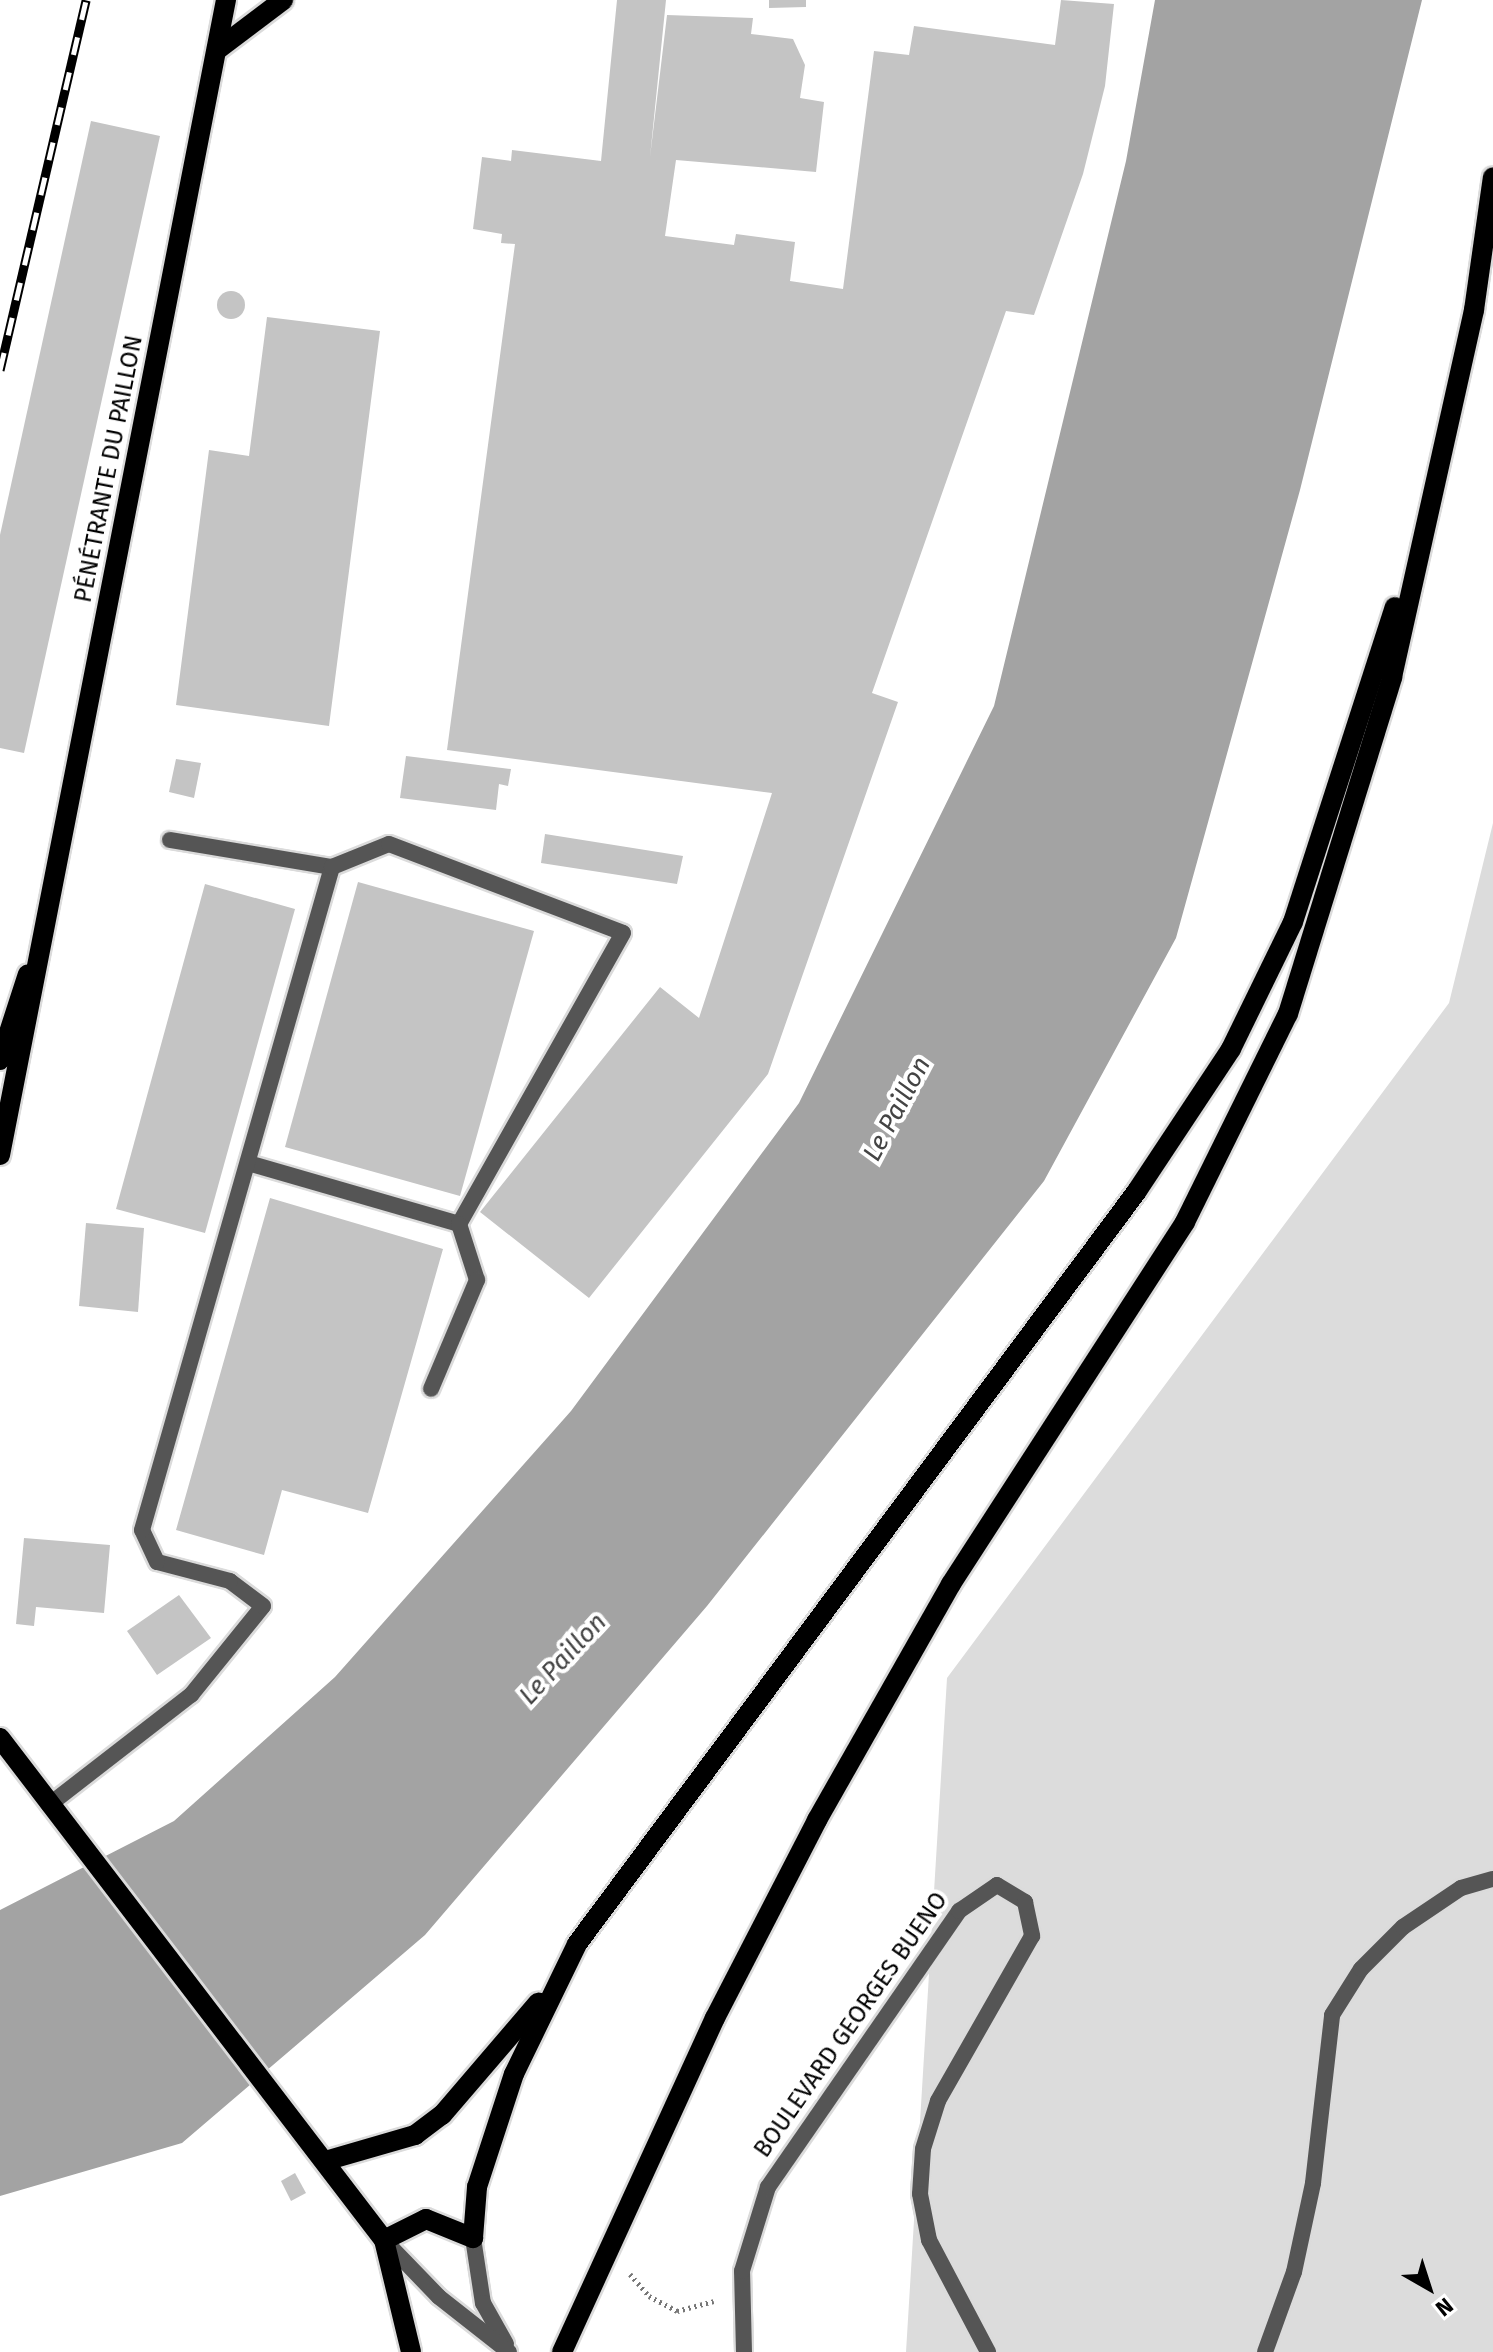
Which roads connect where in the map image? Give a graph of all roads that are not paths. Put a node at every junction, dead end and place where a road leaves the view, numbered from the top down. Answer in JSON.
{"nodes":[{"id":1,"x":226,"y":0,"type":"edge"},
{"id":2,"x":283,"y":0,"type":"edge"},
{"id":3,"x":217,"y":50,"type":"junction"},
{"id":4,"x":1493,"y":177,"type":"edge"},
{"id":5,"x":1413,"y":562,"type":"junction"},
{"id":6,"x":170,"y":840,"type":"dead end"},
{"id":7,"x":332,"y":867,"type":"junction"},
{"id":8,"x":38,"y":948,"type":"junction"},
{"id":9,"x":0,"y":1060,"type":"edge"},
{"id":10,"x":0,"y":1155,"type":"edge"},
{"id":11,"x":248,"y":1163,"type":"junction"},
{"id":12,"x":459,"y":1224,"type":"junction"},
{"id":13,"x":431,"y":1389,"type":"dead end"},
{"id":14,"x":0,"y":1738,"type":"edge"},
{"id":15,"x":49,"y":1805,"type":"junction"},
{"id":16,"x":1493,"y":1879,"type":"edge"},
{"id":17,"x":549,"y":1991,"type":"junction"},
{"id":18,"x":325,"y":2161,"type":"junction"},
{"id":19,"x":473,"y":2238,"type":"junction"},
{"id":20,"x":384,"y":2240,"type":"junction"},
{"id":21,"x":411,"y":2352,"type":"edge"},
{"id":22,"x":510,"y":2352,"type":"edge"},
{"id":23,"x":562,"y":2352,"type":"edge"},
{"id":24,"x":744,"y":2352,"type":"edge"},
{"id":25,"x":988,"y":2352,"type":"edge"},
{"id":26,"x":1265,"y":2352,"type":"edge"}],
"edges":[{"from":1,"to":3,"type":"main road","name":"PÉNÉTRANTE DU PAILLON"},
{"from":2,"to":3,"type":"main road"},
{"from":3,"to":8,"type":"main road","name":"PÉNÉTRANTE DU PAILLON"},
{"from":4,"to":5,"type":"main road"},
{"from":5,"to":17,"type":"main road"},
{"from":5,"to":23,"type":"main road"},
{"from":6,"to":7,"type":"street"},
{"from":7,"to":11,"type":"street"},
{"from":7,"to":12,"type":"street"},
{"from":8,"to":9,"type":"main road"},
{"from":8,"to":10,"type":"main road"},
{"from":11,"to":12,"type":"street"},
{"from":11,"to":15,"type":"street"},
{"from":12,"to":13,"type":"street"},
{"from":14,"to":15,"type":"main road"},
{"from":15,"to":18,"type":"main road"},
{"from":16,"to":26,"type":"street"},
{"from":17,"to":18,"type":"main road"},
{"from":17,"to":19,"type":"main road"},
{"from":18,"to":20,"type":"main road"},
{"from":19,"to":20,"type":"main road"},
{"from":19,"to":22,"type":"street"},
{"from":20,"to":21,"type":"main road"},
{"from":20,"to":22,"type":"street"},
{"from":24,"to":25,"type":"street","name":"BOULEVARD GEORGES BUENO"}]}
